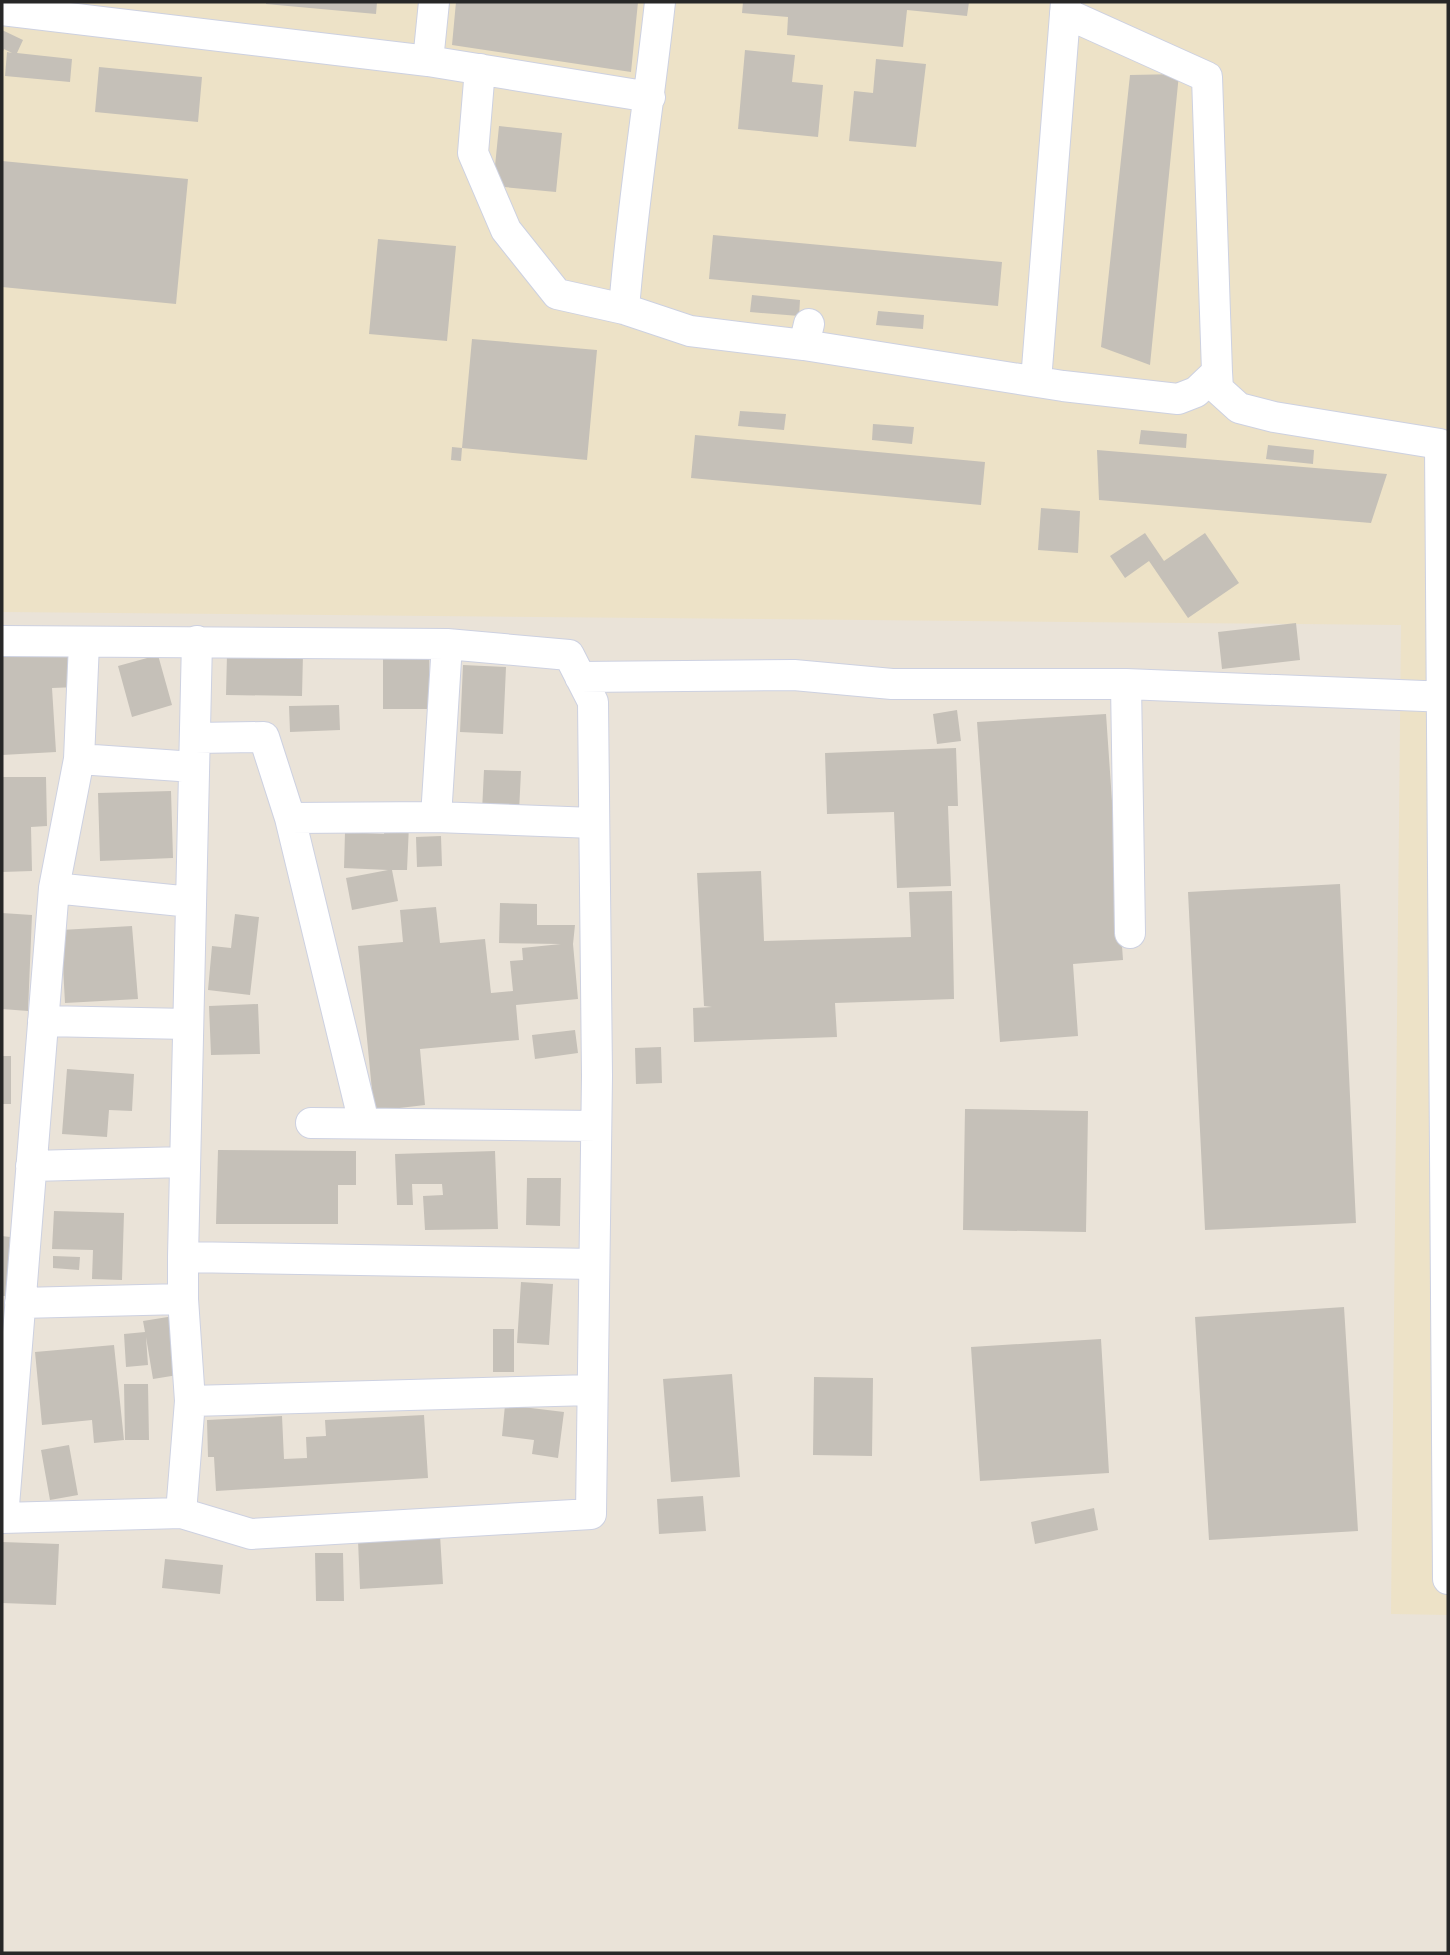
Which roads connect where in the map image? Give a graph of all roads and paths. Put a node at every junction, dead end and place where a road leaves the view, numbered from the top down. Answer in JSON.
{"nodes":[{"id":1,"x":434,"y":2,"type":"edge"},
{"id":2,"x":660,"y":2,"type":"edge"},
{"id":3,"x":1066,"y":7,"type":"edge"},
{"id":4,"x":2,"y":10,"type":"edge"},
{"id":5,"x":428,"y":61,"type":"junction"},
{"id":6,"x":480,"y":69,"type":"junction"},
{"id":7,"x":650,"y":97,"type":"junction"},
{"id":8,"x":624,"y":309,"type":"junction"},
{"id":9,"x":1217,"y":372,"type":"junction"},
{"id":10,"x":1036,"y":381,"type":"junction"},
{"id":11,"x":1444,"y":444,"type":"edge"},
{"id":12,"x":197,"y":640,"type":"junction"},
{"id":13,"x":2,"y":641,"type":"edge"},
{"id":14,"x":84,"y":643,"type":"junction"},
{"id":15,"x":447,"y":644,"type":"junction"},
{"id":16,"x":580,"y":677,"type":"junction"},
{"id":17,"x":1126,"y":684,"type":"junction"},
{"id":18,"x":1445,"y":697,"type":"edge"},
{"id":19,"x":194,"y":753,"type":"junction"},
{"id":20,"x":79,"y":759,"type":"junction"},
{"id":21,"x":436,"y":817,"type":"junction"},
{"id":22,"x":290,"y":818,"type":"junction"},
{"id":23,"x":594,"y":823,"type":"junction"},
{"id":24,"x":54,"y":888,"type":"junction"},
{"id":25,"x":191,"y":902,"type":"junction"},
{"id":26,"x":1130,"y":933,"type":"dead end"},
{"id":27,"x":43,"y":1021,"type":"junction"},
{"id":28,"x":188,"y":1024,"type":"junction"},
{"id":29,"x":311,"y":1123,"type":"dead end"},
{"id":30,"x":364,"y":1123,"type":"junction"},
{"id":31,"x":596,"y":1126,"type":"junction"},
{"id":32,"x":185,"y":1162,"type":"junction"},
{"id":33,"x":31,"y":1166,"type":"junction"},
{"id":34,"x":183,"y":1257,"type":"junction"},
{"id":35,"x":594,"y":1264,"type":"junction"},
{"id":36,"x":183,"y":1299,"type":"junction"},
{"id":37,"x":20,"y":1303,"type":"junction"},
{"id":38,"x":592,"y":1390,"type":"junction"},
{"id":39,"x":190,"y":1401,"type":"junction"},
{"id":40,"x":181,"y":1513,"type":"junction"},
{"id":41,"x":2,"y":1518,"type":"edge"},
{"id":42,"x":1448,"y":1579,"type":"edge"}],
"edges":[{"from":1,"to":5,"type":"street"},
{"from":2,"to":7,"type":"street"},
{"from":3,"to":9,"type":"street"},
{"from":3,"to":10,"type":"street"},
{"from":4,"to":5,"type":"street"},
{"from":5,"to":6,"type":"street"},
{"from":6,"to":7,"type":"street"},
{"from":6,"to":8,"type":"street"},
{"from":7,"to":8,"type":"street"},
{"from":8,"to":10,"type":"street"},
{"from":9,"to":10,"type":"street"},
{"from":9,"to":11,"type":"street"},
{"from":11,"to":18,"type":"street"},
{"from":12,"to":14,"type":"street"},
{"from":12,"to":15,"type":"street"},
{"from":12,"to":19,"type":"street"},
{"from":13,"to":14,"type":"street"},
{"from":14,"to":20,"type":"street"},
{"from":15,"to":16,"type":"street"},
{"from":15,"to":21,"type":"street"},
{"from":16,"to":17,"type":"street"},
{"from":16,"to":23,"type":"street"},
{"from":17,"to":18,"type":"street"},
{"from":17,"to":26,"type":"street"},
{"from":18,"to":42,"type":"street"},
{"from":19,"to":20,"type":"street"},
{"from":19,"to":22,"type":"street"},
{"from":19,"to":25,"type":"street"},
{"from":20,"to":24,"type":"street"},
{"from":21,"to":22,"type":"street"},
{"from":21,"to":23,"type":"street"},
{"from":22,"to":30,"type":"street"},
{"from":23,"to":31,"type":"street"},
{"from":24,"to":25,"type":"street"},
{"from":24,"to":27,"type":"street"},
{"from":25,"to":28,"type":"street"},
{"from":27,"to":28,"type":"street"},
{"from":27,"to":33,"type":"street"},
{"from":28,"to":32,"type":"street"},
{"from":29,"to":30,"type":"street"},
{"from":30,"to":31,"type":"street"},
{"from":31,"to":35,"type":"street"},
{"from":32,"to":33,"type":"street"},
{"from":32,"to":34,"type":"street"},
{"from":33,"to":37,"type":"street"},
{"from":34,"to":35,"type":"street"},
{"from":34,"to":36,"type":"street"},
{"from":35,"to":38,"type":"street"},
{"from":36,"to":37,"type":"street"},
{"from":36,"to":39,"type":"street"},
{"from":37,"to":41,"type":"street"},
{"from":38,"to":39,"type":"street"},
{"from":38,"to":40,"type":"street"},
{"from":39,"to":40,"type":"street"},
{"from":40,"to":41,"type":"street"}]}
